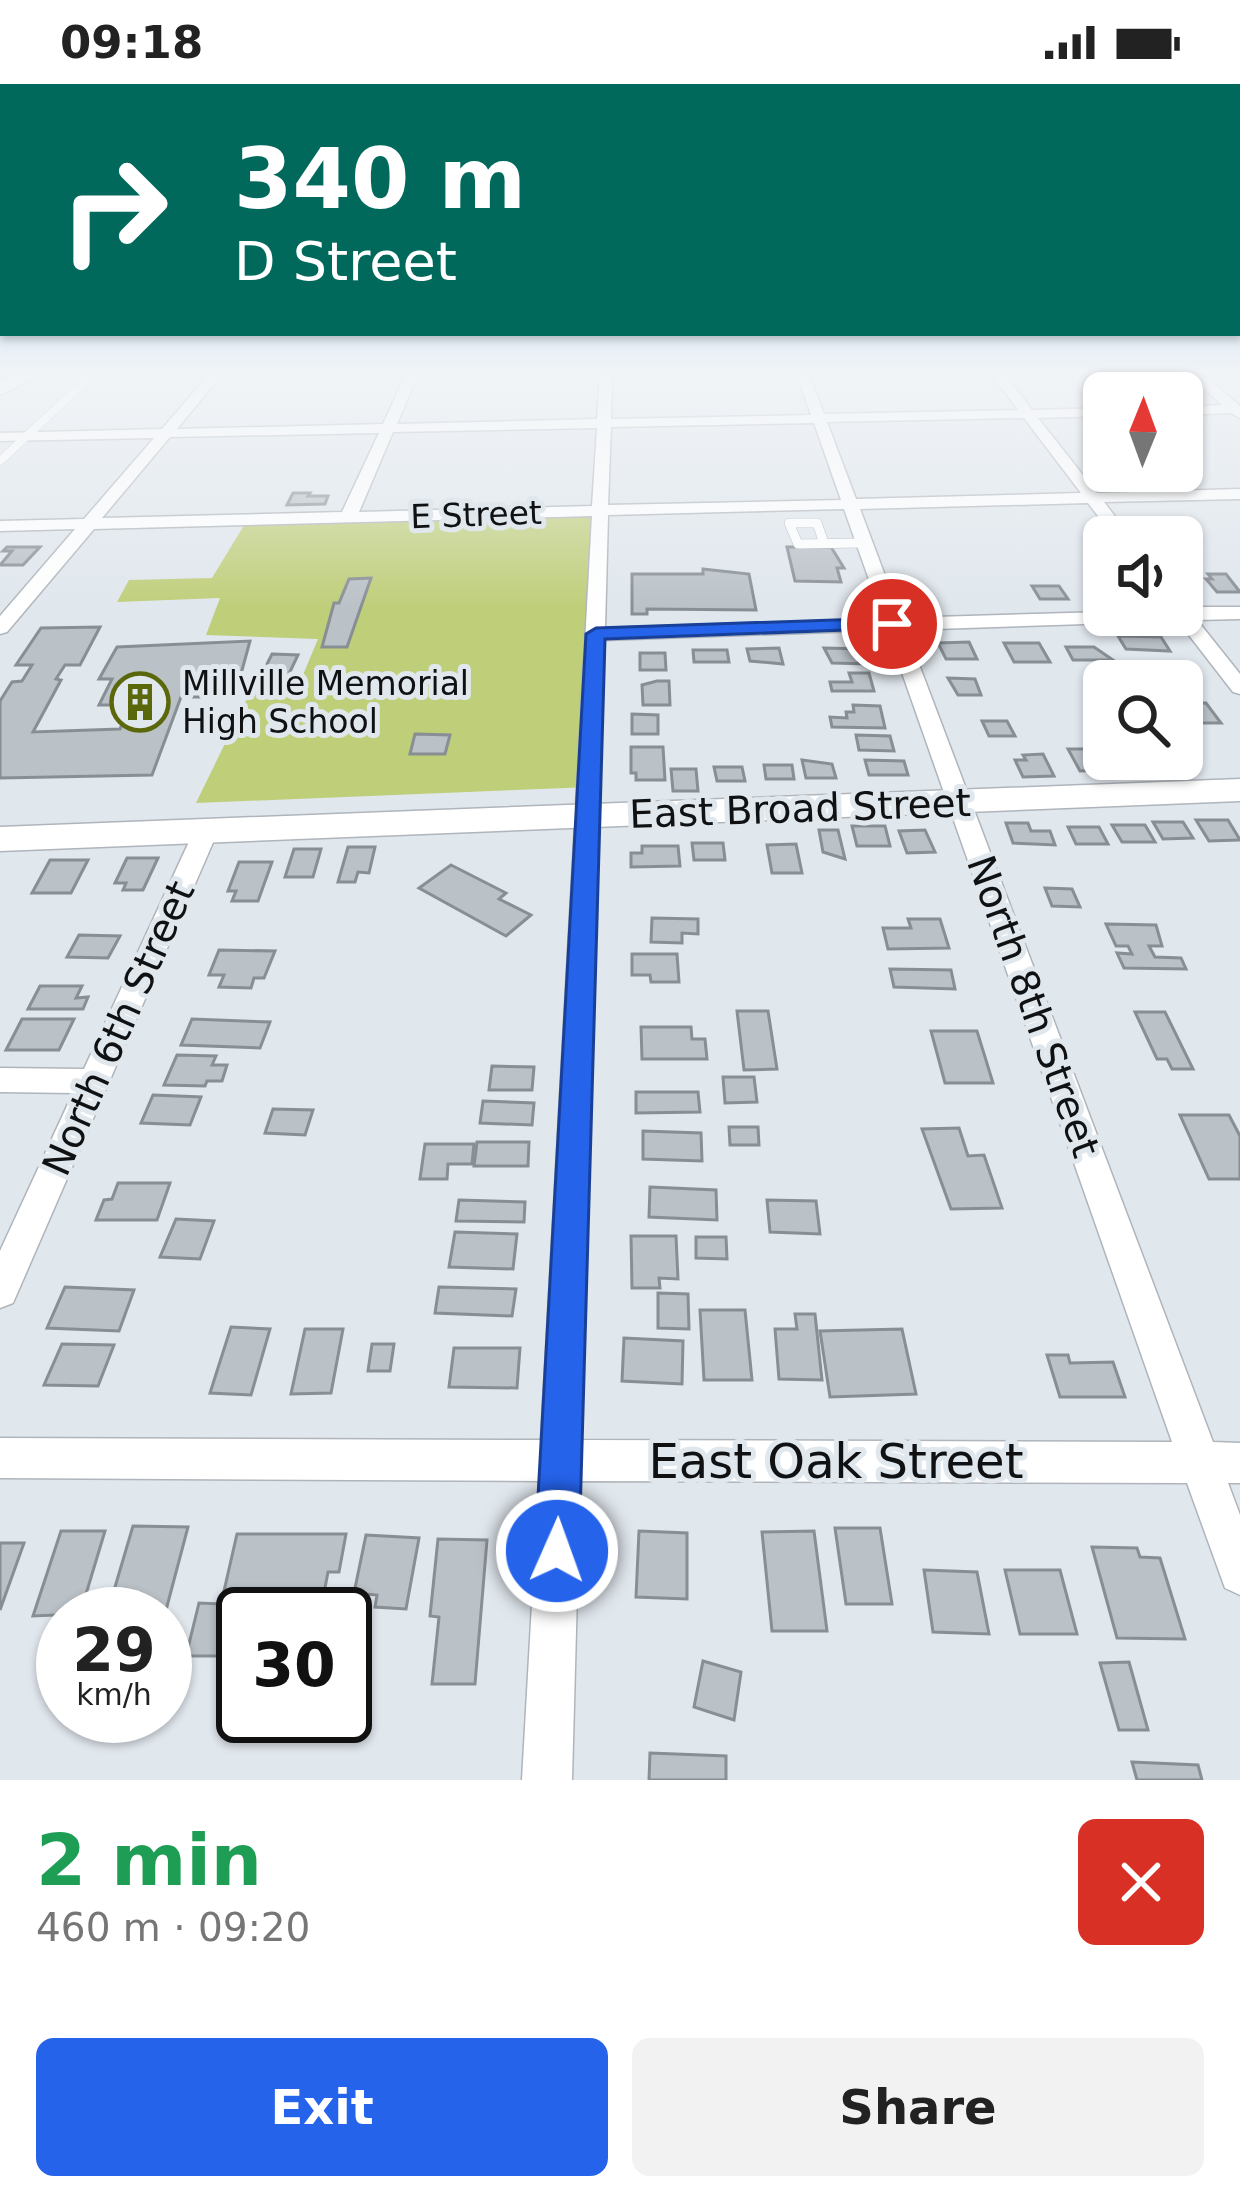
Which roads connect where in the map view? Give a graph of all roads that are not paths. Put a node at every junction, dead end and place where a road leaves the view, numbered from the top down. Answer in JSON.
{"nodes":[{"id":1,"x":151,"y":451,"type":"edge"},
{"id":2,"x":378,"y":451,"type":"edge"},
{"id":3,"x":603,"y":451,"type":"edge"},
{"id":4,"x":830,"y":451,"type":"edge"},
{"id":5,"x":1057,"y":451,"type":"edge"},
{"id":6,"x":1240,"y":494,"type":"edge"},
{"id":7,"x":1093,"y":498,"type":"junction"},
{"id":8,"x":849,"y":504,"type":"junction"},
{"id":9,"x":601,"y":511,"type":"junction"},
{"id":10,"x":1107,"y":516,"type":"edge"},
{"id":11,"x":348,"y":518,"type":"junction"},
{"id":12,"x":89,"y":524,"type":"junction"},
{"id":13,"x":0,"y":526,"type":"edge"},
{"id":14,"x":862,"y":542,"type":"junction"},
{"id":15,"x":824,"y":543,"type":"dead end"},
{"id":16,"x":1240,"y":613,"type":"edge"},
{"id":17,"x":1203,"y":614,"type":"edge"},
{"id":18,"x":1083,"y":617,"type":"edge"},
{"id":19,"x":892,"y":624,"type":"junction"},
{"id":20,"x":0,"y":628,"type":"edge"},
{"id":21,"x":596,"y":634,"type":"junction"},
{"id":22,"x":1199,"y":636,"type":"edge"},
{"id":23,"x":1240,"y":688,"type":"edge"},
{"id":24,"x":1240,"y":790,"type":"edge"},
{"id":25,"x":958,"y":802,"type":"junction"},
{"id":26,"x":588,"y":816,"type":"junction"},
{"id":27,"x":206,"y":831,"type":"junction"},
{"id":28,"x":0,"y":839,"type":"edge"},
{"id":29,"x":0,"y":1080,"type":"edge"},
{"id":30,"x":95,"y":1081,"type":"junction"},
{"id":31,"x":0,"y":1291,"type":"edge"},
{"id":32,"x":0,"y":1458,"type":"edge"},
{"id":33,"x":561,"y":1460,"type":"junction"},
{"id":34,"x":1220,"y":1463,"type":"edge"},
{"id":35,"x":1240,"y":1573,"type":"edge"},
{"id":36,"x":548,"y":1780,"type":"edge"}],
"edges":[{"from":1,"to":12,"type":"street"},
{"from":2,"to":11,"type":"street"},
{"from":3,"to":9,"type":"street"},
{"from":4,"to":8,"type":"street","name":"North 8th Street"},
{"from":5,"to":7,"type":"street"},
{"from":6,"to":7,"type":"street","name":"E Street"},
{"from":7,"to":8,"type":"street","name":"E Street"},
{"from":7,"to":10,"type":"street"},
{"from":8,"to":9,"type":"street","name":"E Street"},
{"from":8,"to":14,"type":"street","name":"North 8th Street"},
{"from":9,"to":11,"type":"street","name":"E Street"},
{"from":9,"to":21,"type":"street"},
{"from":11,"to":12,"type":"street","name":"E Street"},
{"from":12,"to":13,"type":"street","name":"E Street"},
{"from":12,"to":20,"type":"street"},
{"from":14,"to":15,"type":"lane"},
{"from":14,"to":19,"type":"street","name":"North 8th Street"},
{"from":16,"to":17,"type":"street"},
{"from":18,"to":19,"type":"street"},
{"from":19,"to":21,"type":"street"},
{"from":19,"to":25,"type":"street","name":"North 8th Street"},
{"from":21,"to":26,"type":"street"},
{"from":22,"to":23,"type":"street"},
{"from":24,"to":25,"type":"main road","name":"East Broad Street"},
{"from":25,"to":26,"type":"main road","name":"East Broad Street"},
{"from":25,"to":34,"type":"street","name":"North 8th Street"},
{"from":26,"to":27,"type":"main road","name":"East Broad Street"},
{"from":26,"to":33,"type":"street"},
{"from":27,"to":28,"type":"main road","name":"East Broad Street"},
{"from":27,"to":30,"type":"street","name":"North 6th Street"},
{"from":29,"to":30,"type":"street"},
{"from":30,"to":31,"type":"street","name":"North 6th Street"},
{"from":32,"to":33,"type":"street","name":"East Oak Street"},
{"from":33,"to":34,"type":"street","name":"East Oak Street"},
{"from":33,"to":36,"type":"street"},
{"from":34,"to":35,"type":"street","name":"North 8th Street"}]}
